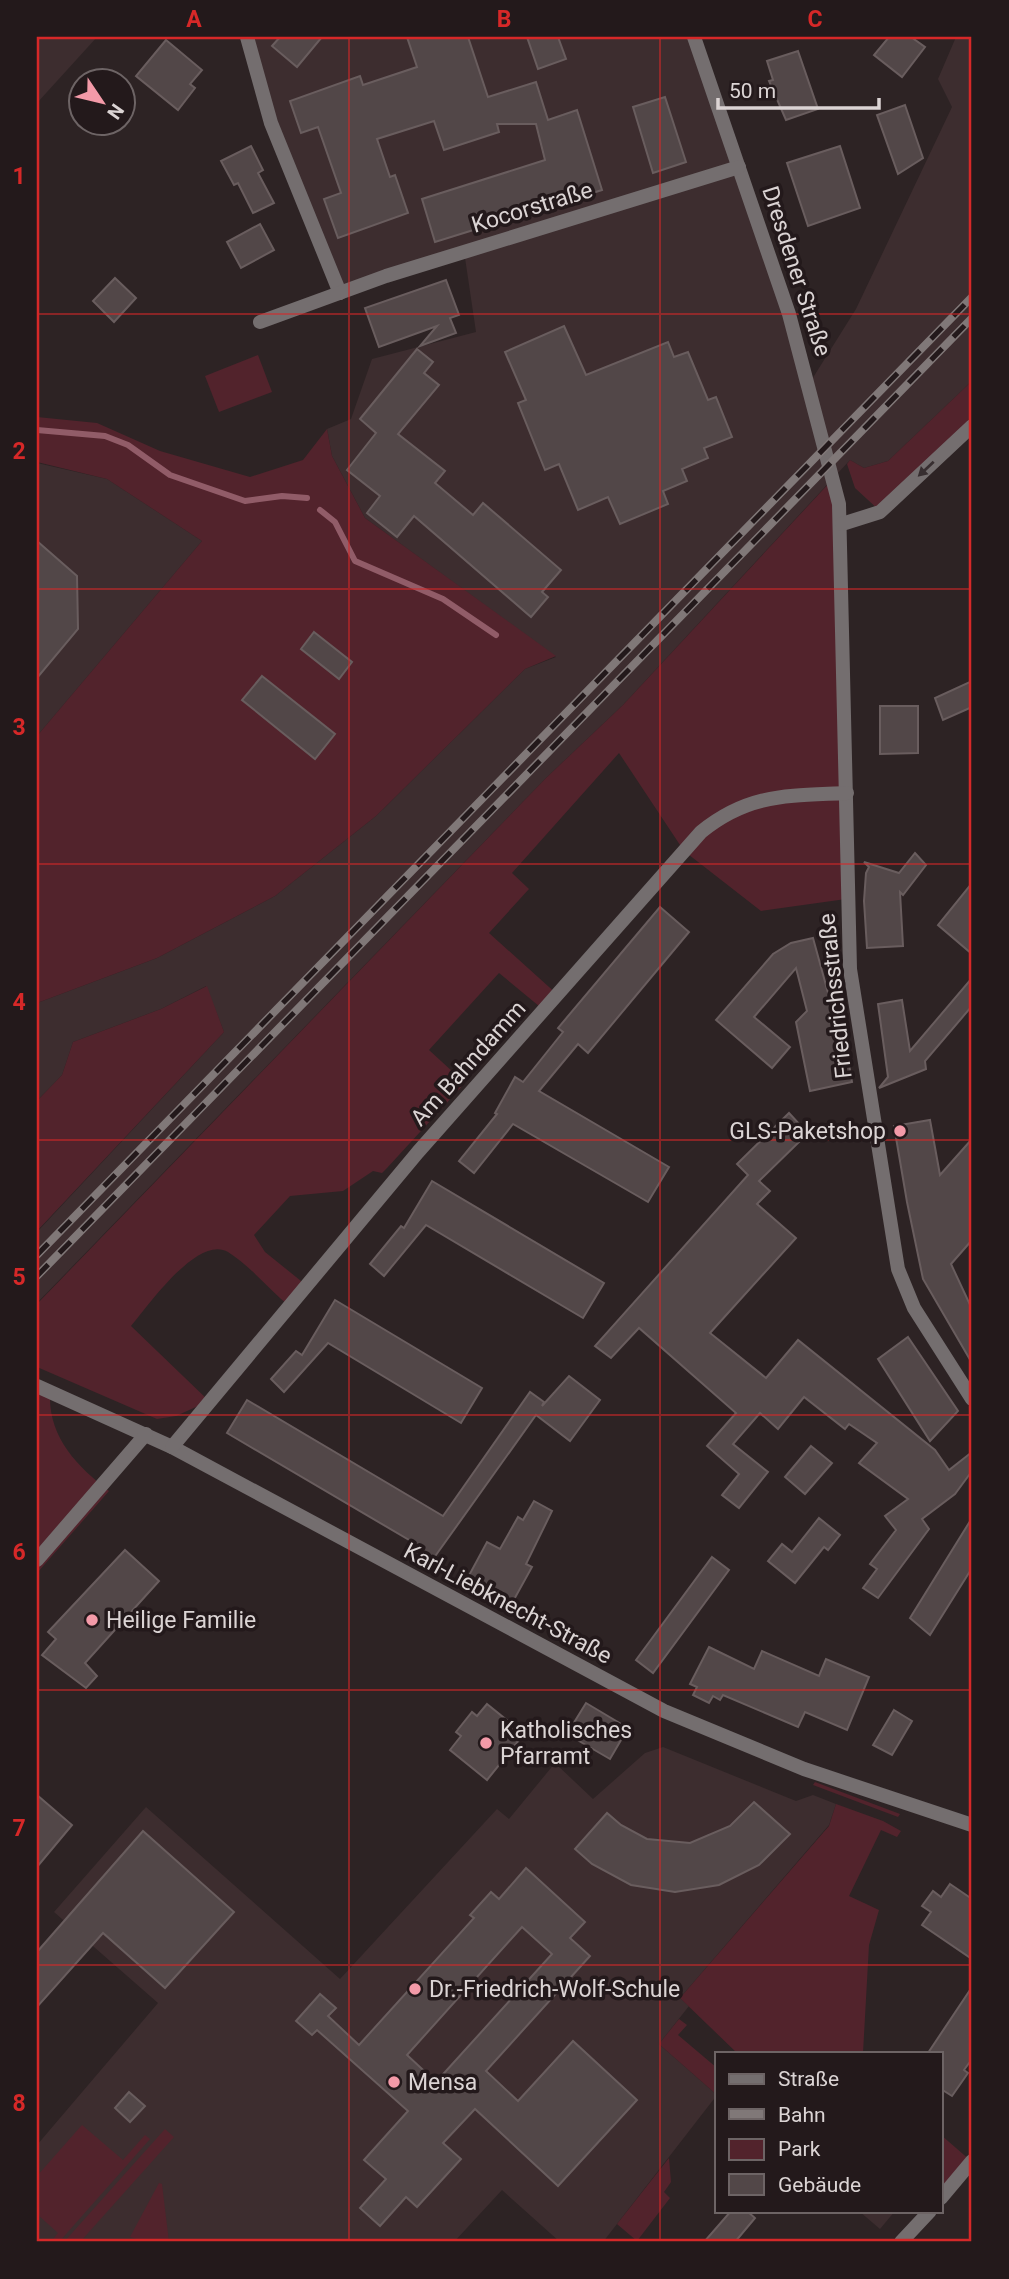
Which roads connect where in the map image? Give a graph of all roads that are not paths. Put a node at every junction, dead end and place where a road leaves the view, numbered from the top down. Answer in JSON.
{"nodes":[{"id":1,"x":247,"y":37,"type":"edge"},
{"id":2,"x":694,"y":37,"type":"edge"},
{"id":3,"x":738,"y":167,"type":"junction"},
{"id":4,"x":340,"y":293,"type":"junction"},
{"id":5,"x":260,"y":322,"type":"dead end"},
{"id":6,"x":972,"y":426,"type":"edge"},
{"id":7,"x":842,"y":524,"type":"junction"},
{"id":8,"x":847,"y":793,"type":"junction"},
{"id":9,"x":37,"y":1386,"type":"edge"},
{"id":10,"x":972,"y":1399,"type":"edge"},
{"id":11,"x":146,"y":1434,"type":"junction"},
{"id":12,"x":172,"y":1447,"type":"junction"},
{"id":13,"x":37,"y":1560,"type":"edge"},
{"id":14,"x":972,"y":1825,"type":"edge"},
{"id":15,"x":972,"y":2161,"type":"edge"},
{"id":16,"x":942,"y":2197,"type":"edge"},
{"id":17,"x":929,"y":2212,"type":"edge"},
{"id":18,"x":901,"y":2242,"type":"edge"}],
"edges":[{"from":1,"to":4,"type":"street"},
{"from":2,"to":3,"type":"street","name":"Dresdener Straße"},
{"from":3,"to":4,"type":"street","name":"Kocorstraße"},
{"from":3,"to":7,"type":"street","name":"Dresdener Straße"},
{"from":4,"to":5,"type":"street","name":"Kocorstraße"},
{"from":6,"to":7,"type":"street","one_way":true},
{"from":7,"to":8,"type":"street","name":"Friedrichsstraße"},
{"from":8,"to":10,"type":"street","name":"Friedrichsstraße"},
{"from":8,"to":12,"type":"street","name":"Am Bahndamm"},
{"from":9,"to":11,"type":"street","name":"Karl-Liebknecht-Straße"},
{"from":11,"to":12,"type":"street","name":"Karl-Liebknecht-Straße"},
{"from":11,"to":13,"type":"street"},
{"from":12,"to":14,"type":"street","name":"Karl-Liebknecht-Straße"},
{"from":15,"to":16,"type":"street"},
{"from":17,"to":18,"type":"street"}]}
